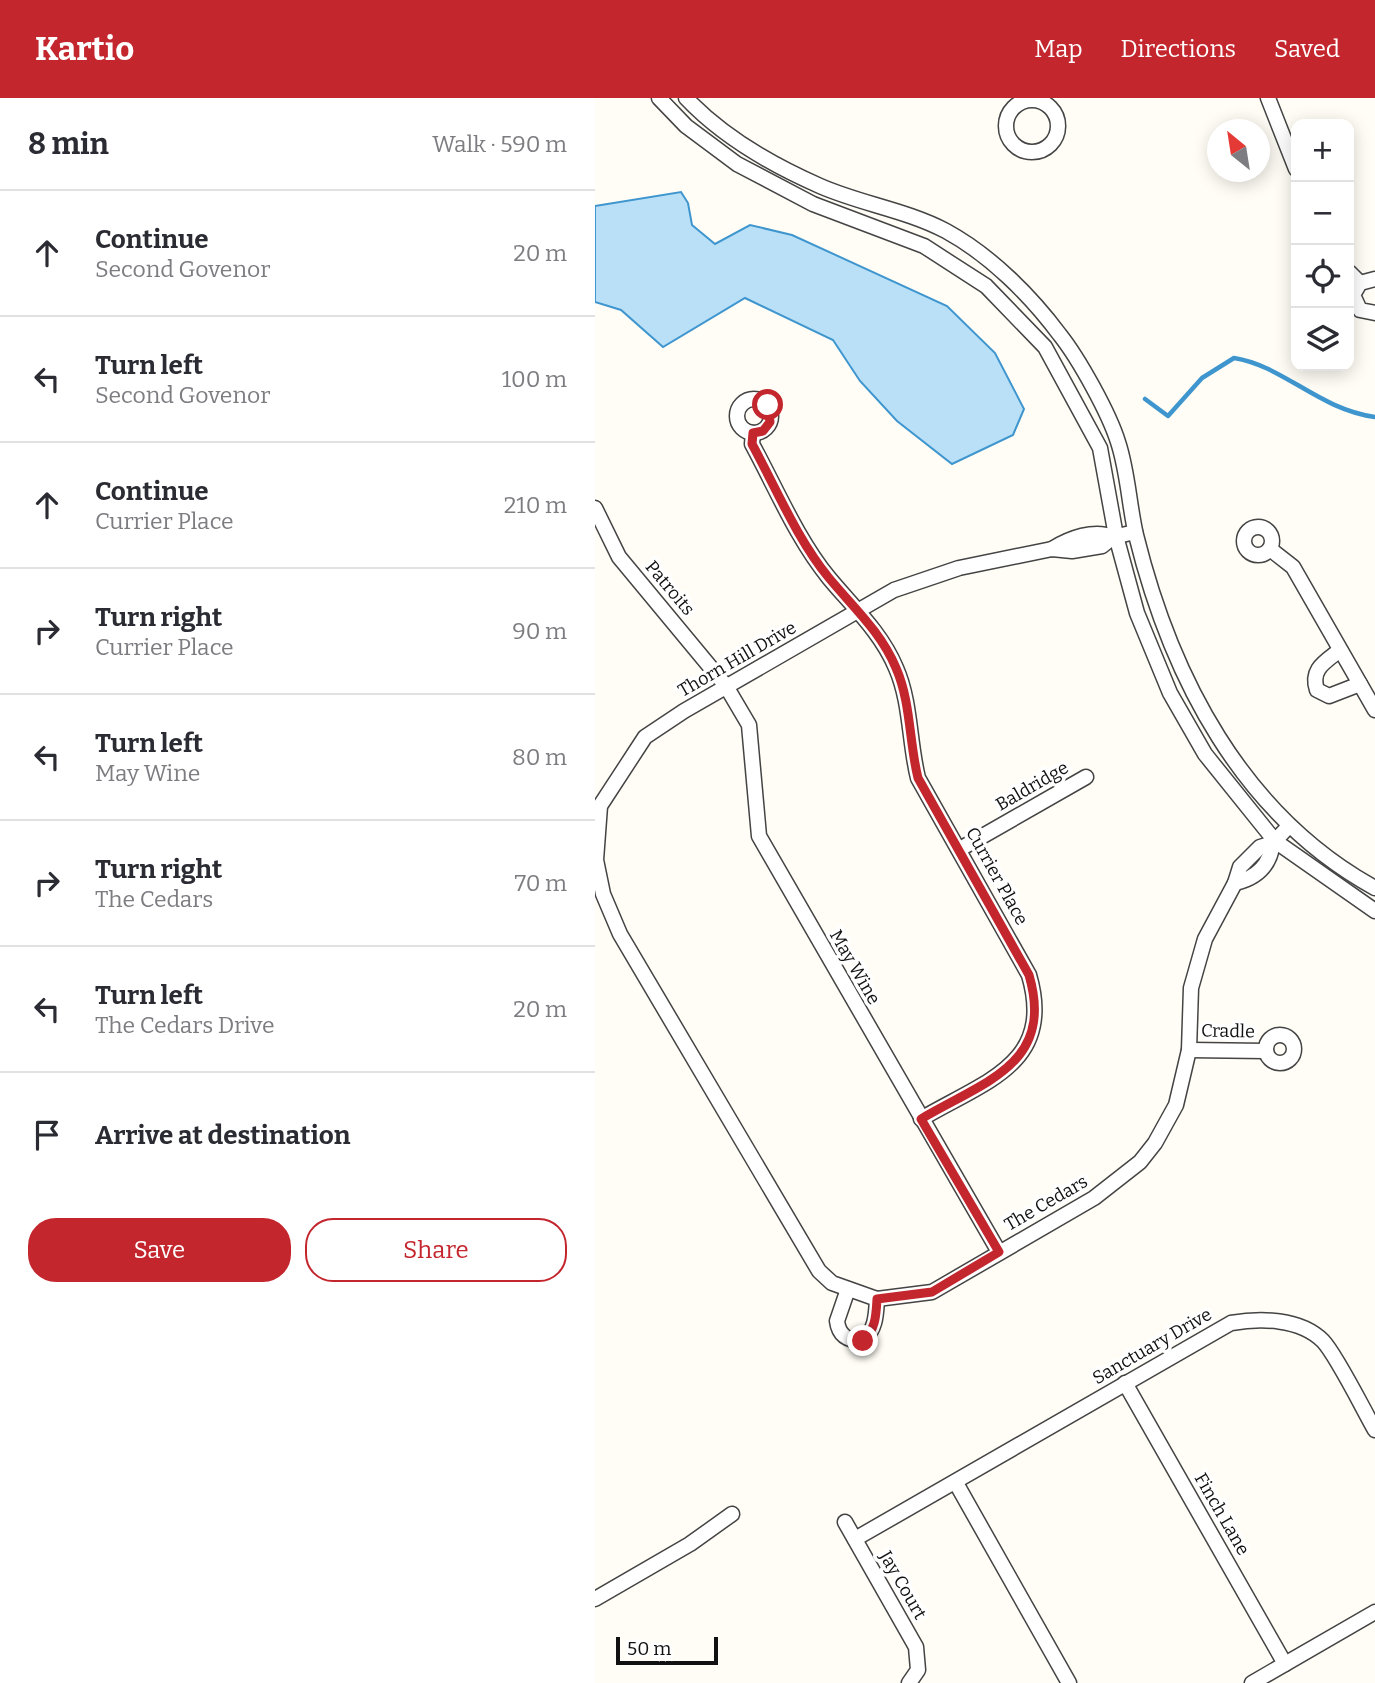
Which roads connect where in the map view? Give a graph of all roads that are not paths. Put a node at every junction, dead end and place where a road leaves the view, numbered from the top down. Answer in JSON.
{"nodes":[{"id":1,"x":659,"y":98,"type":"edge"},
{"id":2,"x":686,"y":98,"type":"edge"},
{"id":3,"x":1268,"y":98,"type":"edge"},
{"id":4,"x":1291,"y":156,"type":"edge"},
{"id":5,"x":1354,"y":277,"type":"edge"},
{"id":6,"x":1375,"y":279,"type":"edge"},
{"id":7,"x":1360,"y":283,"type":"junction"},
{"id":8,"x":1375,"y":313,"type":"edge"},
{"id":9,"x":753,"y":433,"type":"dead end"},
{"id":10,"x":595,"y":508,"type":"edge"},
{"id":11,"x":1135,"y":532,"type":"junction"},
{"id":12,"x":1115,"y":536,"type":"junction"},
{"id":13,"x":1270,"y":549,"type":"dead end"},
{"id":14,"x":860,"y":610,"type":"junction"},
{"id":15,"x":1340,"y":650,"type":"junction"},
{"id":16,"x":1360,"y":684,"type":"junction"},
{"id":17,"x":726,"y":686,"type":"junction"},
{"id":18,"x":1375,"y":710,"type":"edge"},
{"id":19,"x":1086,"y":777,"type":"dead end"},
{"id":20,"x":597,"y":805,"type":"edge"},
{"id":21,"x":1289,"y":826,"type":"junction"},
{"id":22,"x":1274,"y":842,"type":"junction"},
{"id":23,"x":960,"y":849,"type":"junction"},
{"id":24,"x":1375,"y":888,"type":"edge"},
{"id":25,"x":1375,"y":911,"type":"edge"},
{"id":26,"x":620,"y":934,"type":"joint"},
{"id":27,"x":1189,"y":1050,"type":"junction"},
{"id":28,"x":1266,"y":1051,"type":"dead end"},
{"id":29,"x":921,"y":1119,"type":"junction"},
{"id":30,"x":999,"y":1252,"type":"junction"},
{"id":31,"x":848,"y":1289,"type":"junction"},
{"id":32,"x":877,"y":1299,"type":"junction"},
{"id":33,"x":1125,"y":1383,"type":"junction"},
{"id":34,"x":1375,"y":1430,"type":"edge"},
{"id":35,"x":956,"y":1483,"type":"junction"},
{"id":36,"x":732,"y":1514,"type":"dead end"},
{"id":37,"x":845,"y":1522,"type":"dead end"},
{"id":38,"x":855,"y":1539,"type":"junction"},
{"id":39,"x":595,"y":1599,"type":"edge"},
{"id":40,"x":1375,"y":1612,"type":"edge"},
{"id":41,"x":1285,"y":1664,"type":"junction"},
{"id":42,"x":909,"y":1683,"type":"edge"},
{"id":43,"x":1069,"y":1683,"type":"edge"},
{"id":44,"x":1252,"y":1683,"type":"edge"}],
"edges":[{"from":1,"to":12,"type":"street"},
{"from":2,"to":11,"type":"street"},
{"from":3,"to":4,"type":"street"},
{"from":5,"to":7,"type":"street"},
{"from":6,"to":7,"type":"street"},
{"from":7,"to":8,"type":"street"},
{"from":9,"to":14,"type":"street","name":"Currier Place"},
{"from":10,"to":17,"type":"street","name":"Patroits"},
{"from":11,"to":12,"type":"street","name":"Thorn Hill Drive"},
{"from":11,"to":21,"type":"street"},
{"from":12,"to":14,"type":"street","name":"Thorn Hill Drive"},
{"from":12,"to":22,"type":"street"},
{"from":13,"to":15,"type":"street"},
{"from":14,"to":17,"type":"street","name":"Thorn Hill Drive"},
{"from":14,"to":23,"type":"street","name":"Currier Place"},
{"from":15,"to":16,"type":"street"},
{"from":15,"to":16,"type":"street"},
{"from":16,"to":18,"type":"street"},
{"from":17,"to":20,"type":"street","name":"Thorn Hill Drive"},
{"from":17,"to":29,"type":"street","name":"May Wine"},
{"from":19,"to":23,"type":"street","name":"Baldridge"},
{"from":20,"to":26,"type":"street","name":"Thorn Hill Drive"},
{"from":21,"to":22,"type":"street","name":"The Cedars"},
{"from":21,"to":24,"type":"street"},
{"from":22,"to":25,"type":"street"},
{"from":22,"to":27,"type":"street","name":"The Cedars"},
{"from":23,"to":29,"type":"street","name":"Currier Place"},
{"from":26,"to":31,"type":"street","name":"The Cedars"},
{"from":27,"to":28,"type":"street","name":"Cradle"},
{"from":27,"to":30,"type":"street","name":"The Cedars"},
{"from":29,"to":30,"type":"street","name":"May Wine"},
{"from":30,"to":32,"type":"street","name":"The Cedars"},
{"from":31,"to":32,"type":"street","name":"The Cedars"},
{"from":31,"to":32,"type":"street"},
{"from":33,"to":34,"type":"street","name":"Sanctuary Drive"},
{"from":33,"to":35,"type":"street","name":"Sanctuary Drive"},
{"from":33,"to":41,"type":"street","name":"Finch Lane"},
{"from":35,"to":38,"type":"street","name":"Sanctuary Drive"},
{"from":35,"to":43,"type":"street"},
{"from":36,"to":39,"type":"street"},
{"from":37,"to":38,"type":"street","name":"Jay Court"},
{"from":38,"to":42,"type":"street","name":"Jay Court"},
{"from":40,"to":41,"type":"street"},
{"from":41,"to":44,"type":"street"}]}
